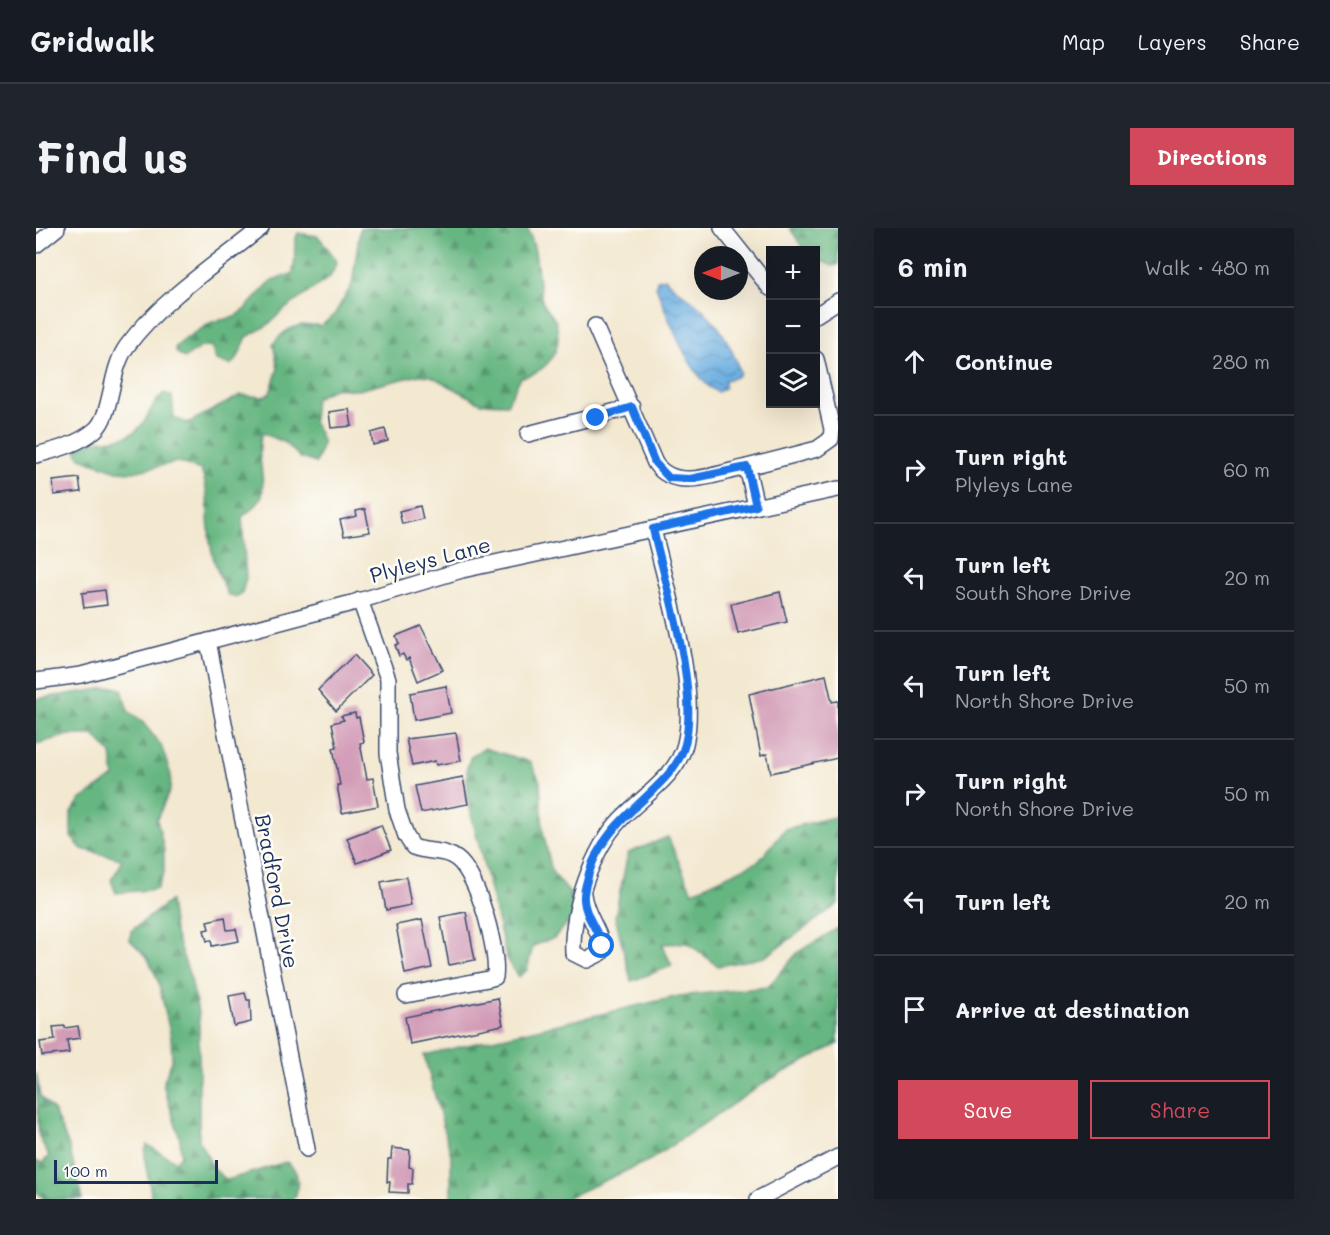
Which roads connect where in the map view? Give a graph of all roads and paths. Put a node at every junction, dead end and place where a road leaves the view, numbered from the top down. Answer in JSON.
{"nodes":[{"id":1,"x":57,"y":228,"type":"edge"},
{"id":2,"x":261,"y":228,"type":"edge"},
{"id":3,"x":722,"y":228,"type":"edge"},
{"id":4,"x":36,"y":245,"type":"edge"},
{"id":5,"x":766,"y":282,"type":"edge"},
{"id":6,"x":838,"y":301,"type":"edge"},
{"id":7,"x":820,"y":312,"type":"edge"},
{"id":8,"x":595,"y":326,"type":"dead end"},
{"id":9,"x":820,"y":376,"type":"edge"},
{"id":10,"x":632,"y":407,"type":"junction"},
{"id":11,"x":528,"y":434,"type":"dead end"},
{"id":12,"x":36,"y":455,"type":"edge"},
{"id":13,"x":747,"y":467,"type":"junction"},
{"id":14,"x":838,"y":489,"type":"edge"},
{"id":15,"x":756,"y":506,"type":"junction"},
{"id":16,"x":653,"y":529,"type":"junction"},
{"id":17,"x":360,"y":600,"type":"junction"},
{"id":18,"x":208,"y":641,"type":"junction"},
{"id":19,"x":36,"y":681,"type":"edge"},
{"id":20,"x":583,"y":894,"type":"dead end"},
{"id":21,"x":406,"y":995,"type":"dead end"},
{"id":22,"x":307,"y":1149,"type":"dead end"},
{"id":23,"x":838,"y":1157,"type":"edge"},
{"id":24,"x":758,"y":1199,"type":"edge"}],
"edges":[{"from":1,"to":4,"type":"street"},
{"from":2,"to":12,"type":"street"},
{"from":3,"to":5,"type":"street"},
{"from":6,"to":7,"type":"street"},
{"from":8,"to":10,"type":"street"},
{"from":9,"to":13,"type":"street"},
{"from":10,"to":11,"type":"street"},
{"from":10,"to":13,"type":"street"},
{"from":13,"to":15,"type":"street"},
{"from":14,"to":15,"type":"street","name":"Plyleys Lane"},
{"from":15,"to":16,"type":"street","name":"Plyleys Lane"},
{"from":16,"to":17,"type":"street","name":"Plyleys Lane"},
{"from":16,"to":20,"type":"street"},
{"from":17,"to":18,"type":"street","name":"Plyleys Lane"},
{"from":17,"to":21,"type":"street"},
{"from":18,"to":19,"type":"street","name":"Plyleys Lane"},
{"from":18,"to":22,"type":"street","name":"Bradford Drive"},
{"from":23,"to":24,"type":"street"}]}
